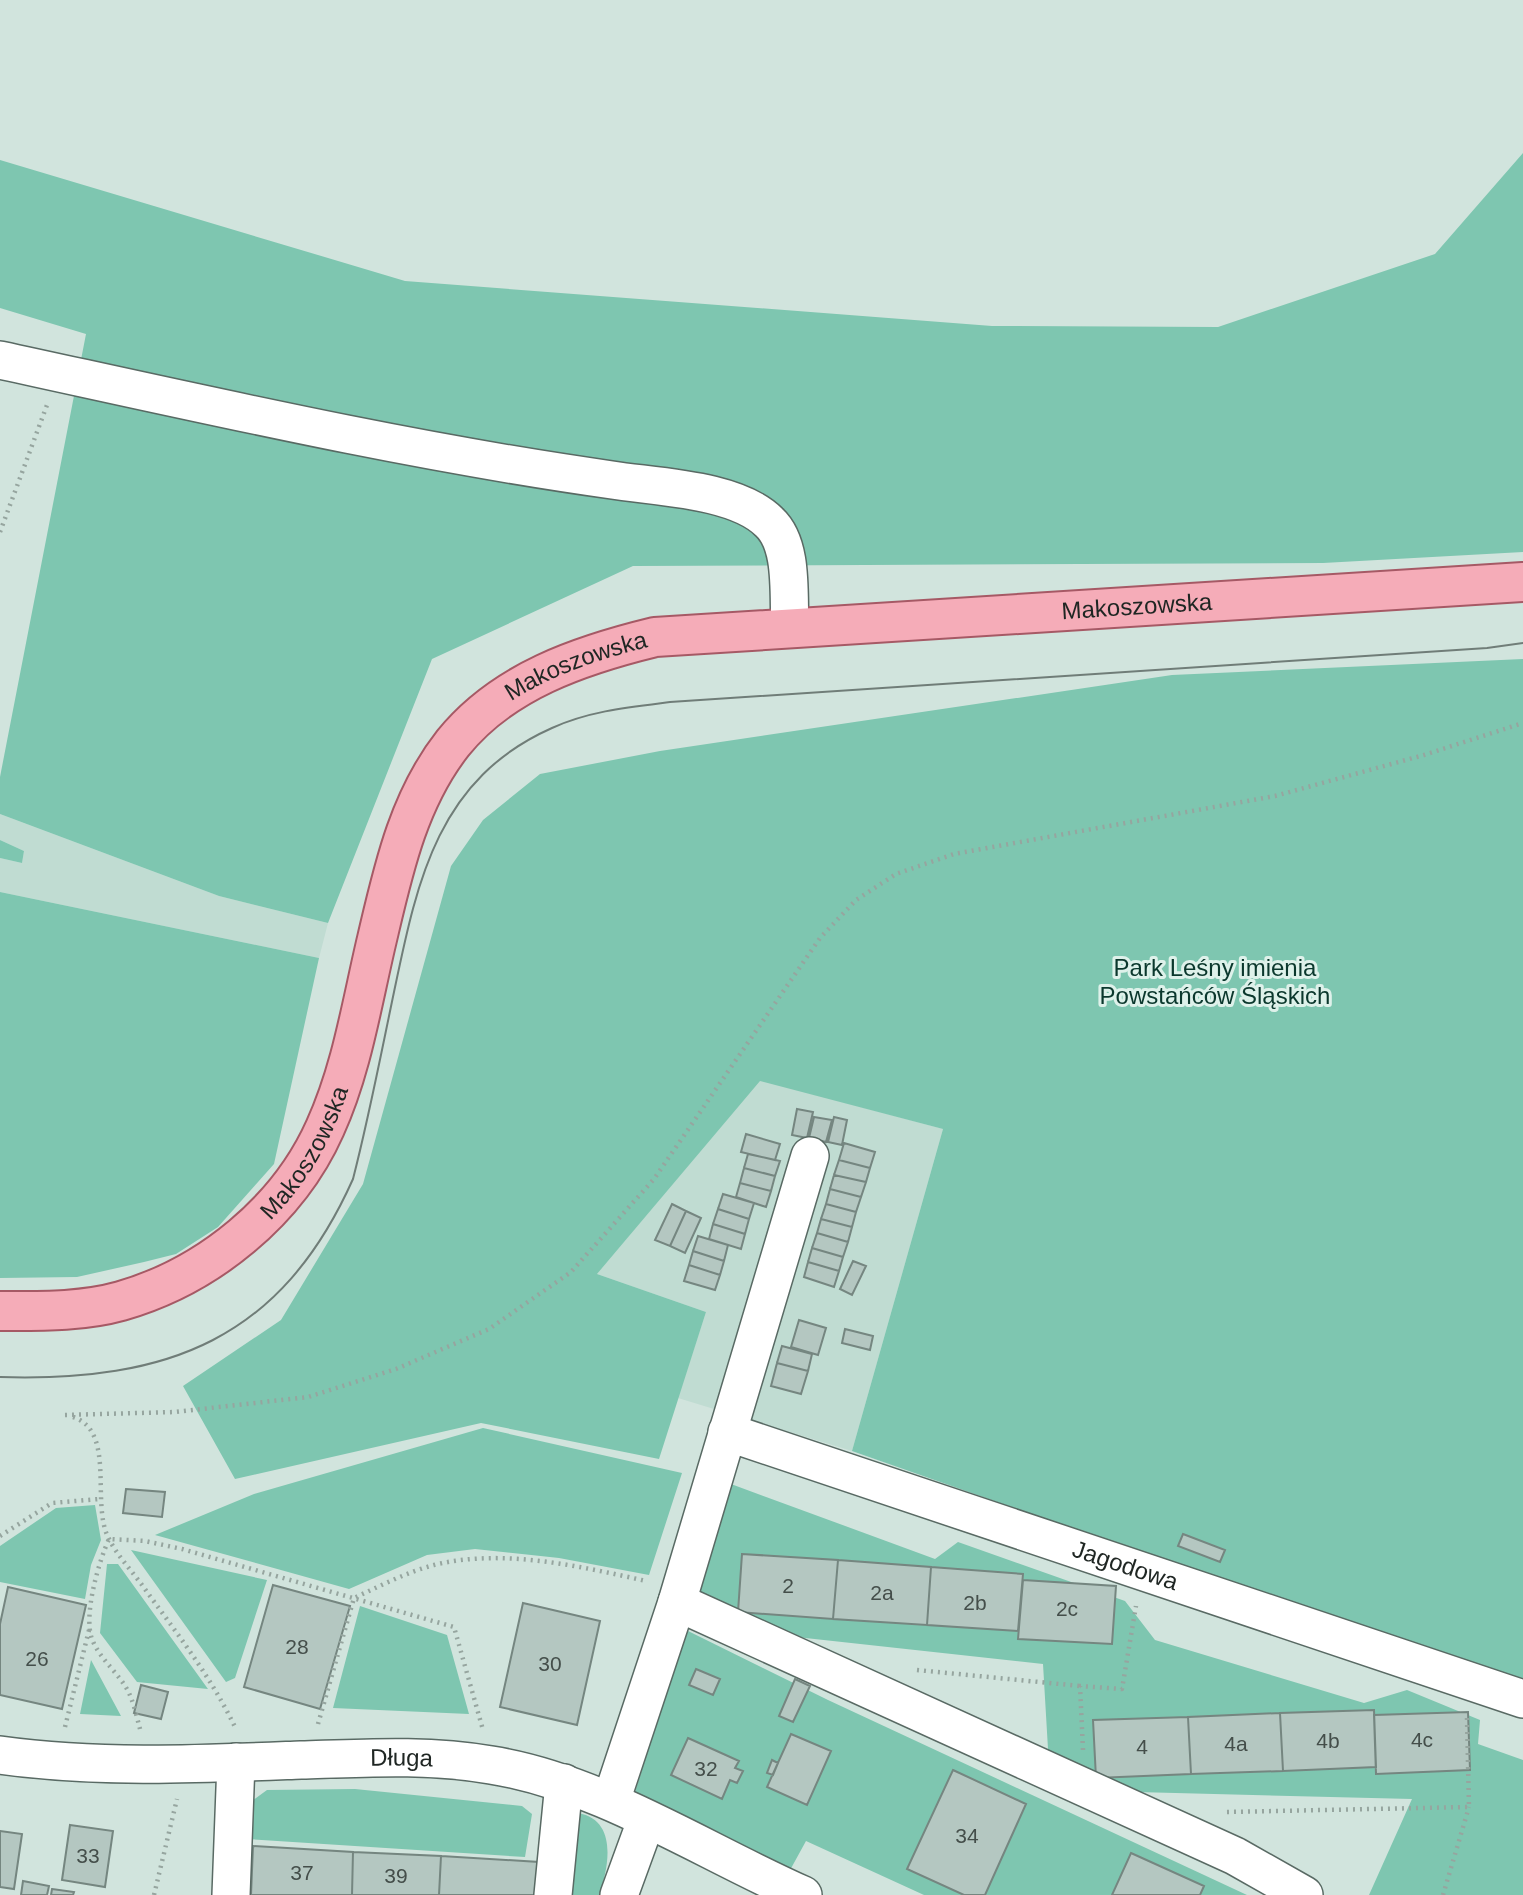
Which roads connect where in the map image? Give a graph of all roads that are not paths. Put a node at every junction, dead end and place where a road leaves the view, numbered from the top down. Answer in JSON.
{"nodes":[{"id":1,"x":21,"y":363,"type":"edge"},
{"id":2,"x":1523,"y":582,"type":"edge"},
{"id":3,"x":790,"y":628,"type":"junction"},
{"id":4,"x":810,"y":1156,"type":"dead end"},
{"id":5,"x":0,"y":1311,"type":"edge"},
{"id":6,"x":727,"y":1432,"type":"junction"},
{"id":7,"x":679,"y":1596,"type":"junction"},
{"id":8,"x":1523,"y":1699,"type":"edge"},
{"id":9,"x":0,"y":1755,"type":"edge"},
{"id":10,"x":244,"y":1762,"type":"junction"},
{"id":11,"x":564,"y":1783,"type":"junction"},
{"id":12,"x":611,"y":1801,"type":"junction"},
{"id":13,"x":646,"y":1821,"type":"junction"},
{"id":14,"x":1289,"y":1891,"type":"edge"},
{"id":15,"x":231,"y":1895,"type":"edge"},
{"id":16,"x":553,"y":1895,"type":"edge"},
{"id":17,"x":619,"y":1895,"type":"edge"},
{"id":18,"x":803,"y":1895,"type":"edge"}],
"edges":[{"from":1,"to":3,"type":"street"},
{"from":2,"to":3,"type":"main road","name":"Makoszowska"},
{"from":3,"to":5,"type":"main road","name":"Makoszowska"},
{"from":4,"to":6,"type":"street"},
{"from":6,"to":7,"type":"street"},
{"from":6,"to":8,"type":"street","name":"Jagodowa"},
{"from":7,"to":12,"type":"street"},
{"from":7,"to":14,"type":"street"},
{"from":9,"to":10,"type":"street","name":"Długa"},
{"from":10,"to":11,"type":"street","name":"Długa"},
{"from":10,"to":15,"type":"street"},
{"from":11,"to":12,"type":"street","name":"Długa"},
{"from":11,"to":16,"type":"street"},
{"from":12,"to":13,"type":"street","name":"Długa"},
{"from":13,"to":17,"type":"street"},
{"from":13,"to":18,"type":"street","name":"Długa"}]}
